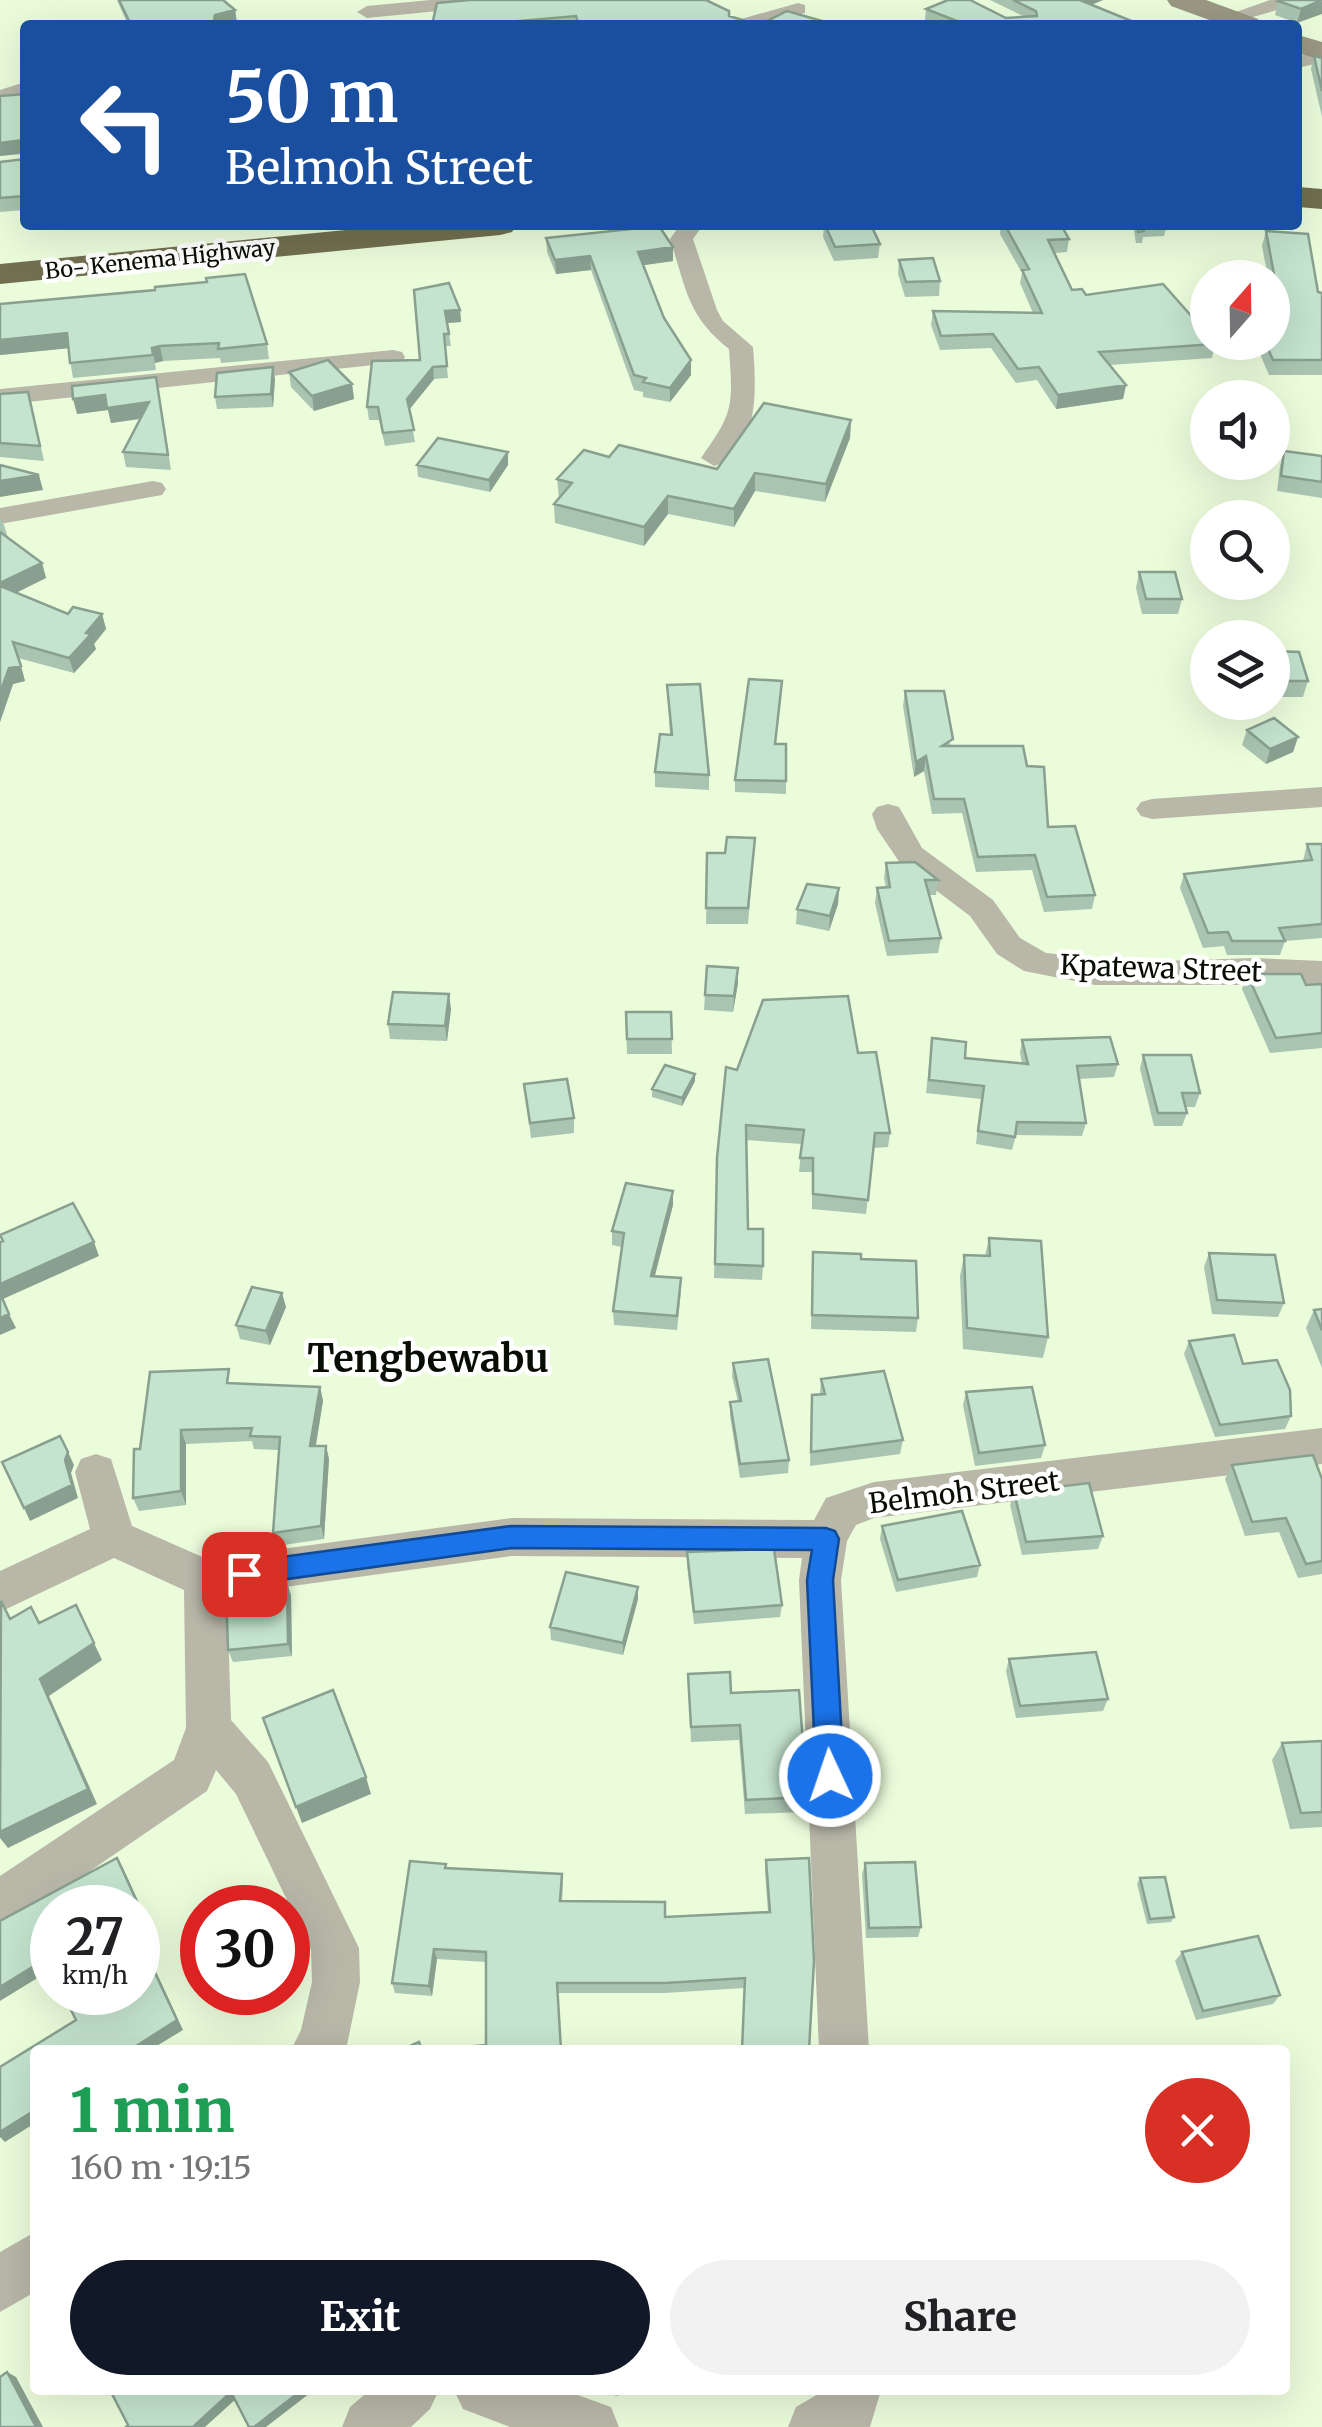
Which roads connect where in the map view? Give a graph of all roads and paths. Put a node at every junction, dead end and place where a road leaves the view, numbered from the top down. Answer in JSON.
{"nodes":[{"id":1,"x":489,"y":0,"type":"edge"},
{"id":2,"x":1181,"y":0,"type":"edge"},
{"id":3,"x":1291,"y":0,"type":"edge"},
{"id":4,"x":797,"y":9,"type":"edge"},
{"id":5,"x":367,"y":12,"type":"dead end"},
{"id":6,"x":758,"y":20,"type":"edge"},
{"id":7,"x":1231,"y":20,"type":"edge"},
{"id":8,"x":1241,"y":20,"type":"edge"},
{"id":9,"x":449,"y":230,"type":"edge"},
{"id":10,"x":688,"y":230,"type":"edge"},
{"id":11,"x":0,"y":274,"type":"edge"},
{"id":12,"x":393,"y":357,"type":"edge"},
{"id":13,"x":0,"y":397,"type":"edge"},
{"id":14,"x":714,"y":458,"type":"dead end"},
{"id":15,"x":153,"y":489,"type":"dead end"},
{"id":16,"x":0,"y":516,"type":"edge"},
{"id":17,"x":1322,"y":796,"type":"edge"},
{"id":18,"x":1152,"y":809,"type":"dead end"},
{"id":19,"x":888,"y":814,"type":"dead end"},
{"id":20,"x":1322,"y":973,"type":"edge"},
{"id":21,"x":1322,"y":1446,"type":"edge"},
{"id":22,"x":96,"y":1472,"type":"dead end"},
{"id":23,"x":114,"y":1538,"type":"junction"},
{"id":24,"x":826,"y":1539,"type":"junction"},
{"id":25,"x":205,"y":1579,"type":"junction"},
{"id":26,"x":0,"y":1592,"type":"edge"},
{"id":27,"x":209,"y":1728,"type":"junction"},
{"id":28,"x":0,"y":1904,"type":"edge"},
{"id":29,"x":322,"y":2045,"type":"edge"},
{"id":30,"x":844,"y":2045,"type":"edge"},
{"id":31,"x":30,"y":2263,"type":"edge"},
{"id":32,"x":0,"y":2285,"type":"edge"},
{"id":33,"x":405,"y":2395,"type":"edge"},
{"id":34,"x":497,"y":2395,"type":"edge"},
{"id":35,"x":370,"y":2427,"type":"edge"},
{"id":36,"x":591,"y":2427,"type":"edge"}],
"edges":[{"from":1,"to":5,"type":"street"},
{"from":2,"to":7,"type":"street"},
{"from":3,"to":8,"type":"street"},
{"from":4,"to":6,"type":"street"},
{"from":9,"to":11,"type":"highway","name":"Bo- Kenema Highway"},
{"from":10,"to":14,"type":"street"},
{"from":12,"to":13,"type":"street"},
{"from":15,"to":16,"type":"street"},
{"from":17,"to":18,"type":"street"},
{"from":19,"to":20,"type":"street","name":"Kpatewa Street"},
{"from":21,"to":24,"type":"street","name":"Belmoh Street"},
{"from":22,"to":23,"type":"street"},
{"from":23,"to":25,"type":"street"},
{"from":23,"to":26,"type":"street"},
{"from":24,"to":25,"type":"street"},
{"from":24,"to":30,"type":"street"},
{"from":25,"to":27,"type":"street"},
{"from":27,"to":28,"type":"street"},
{"from":27,"to":29,"type":"street"},
{"from":31,"to":32,"type":"street"},
{"from":33,"to":35,"type":"street"},
{"from":34,"to":36,"type":"street"}]}
